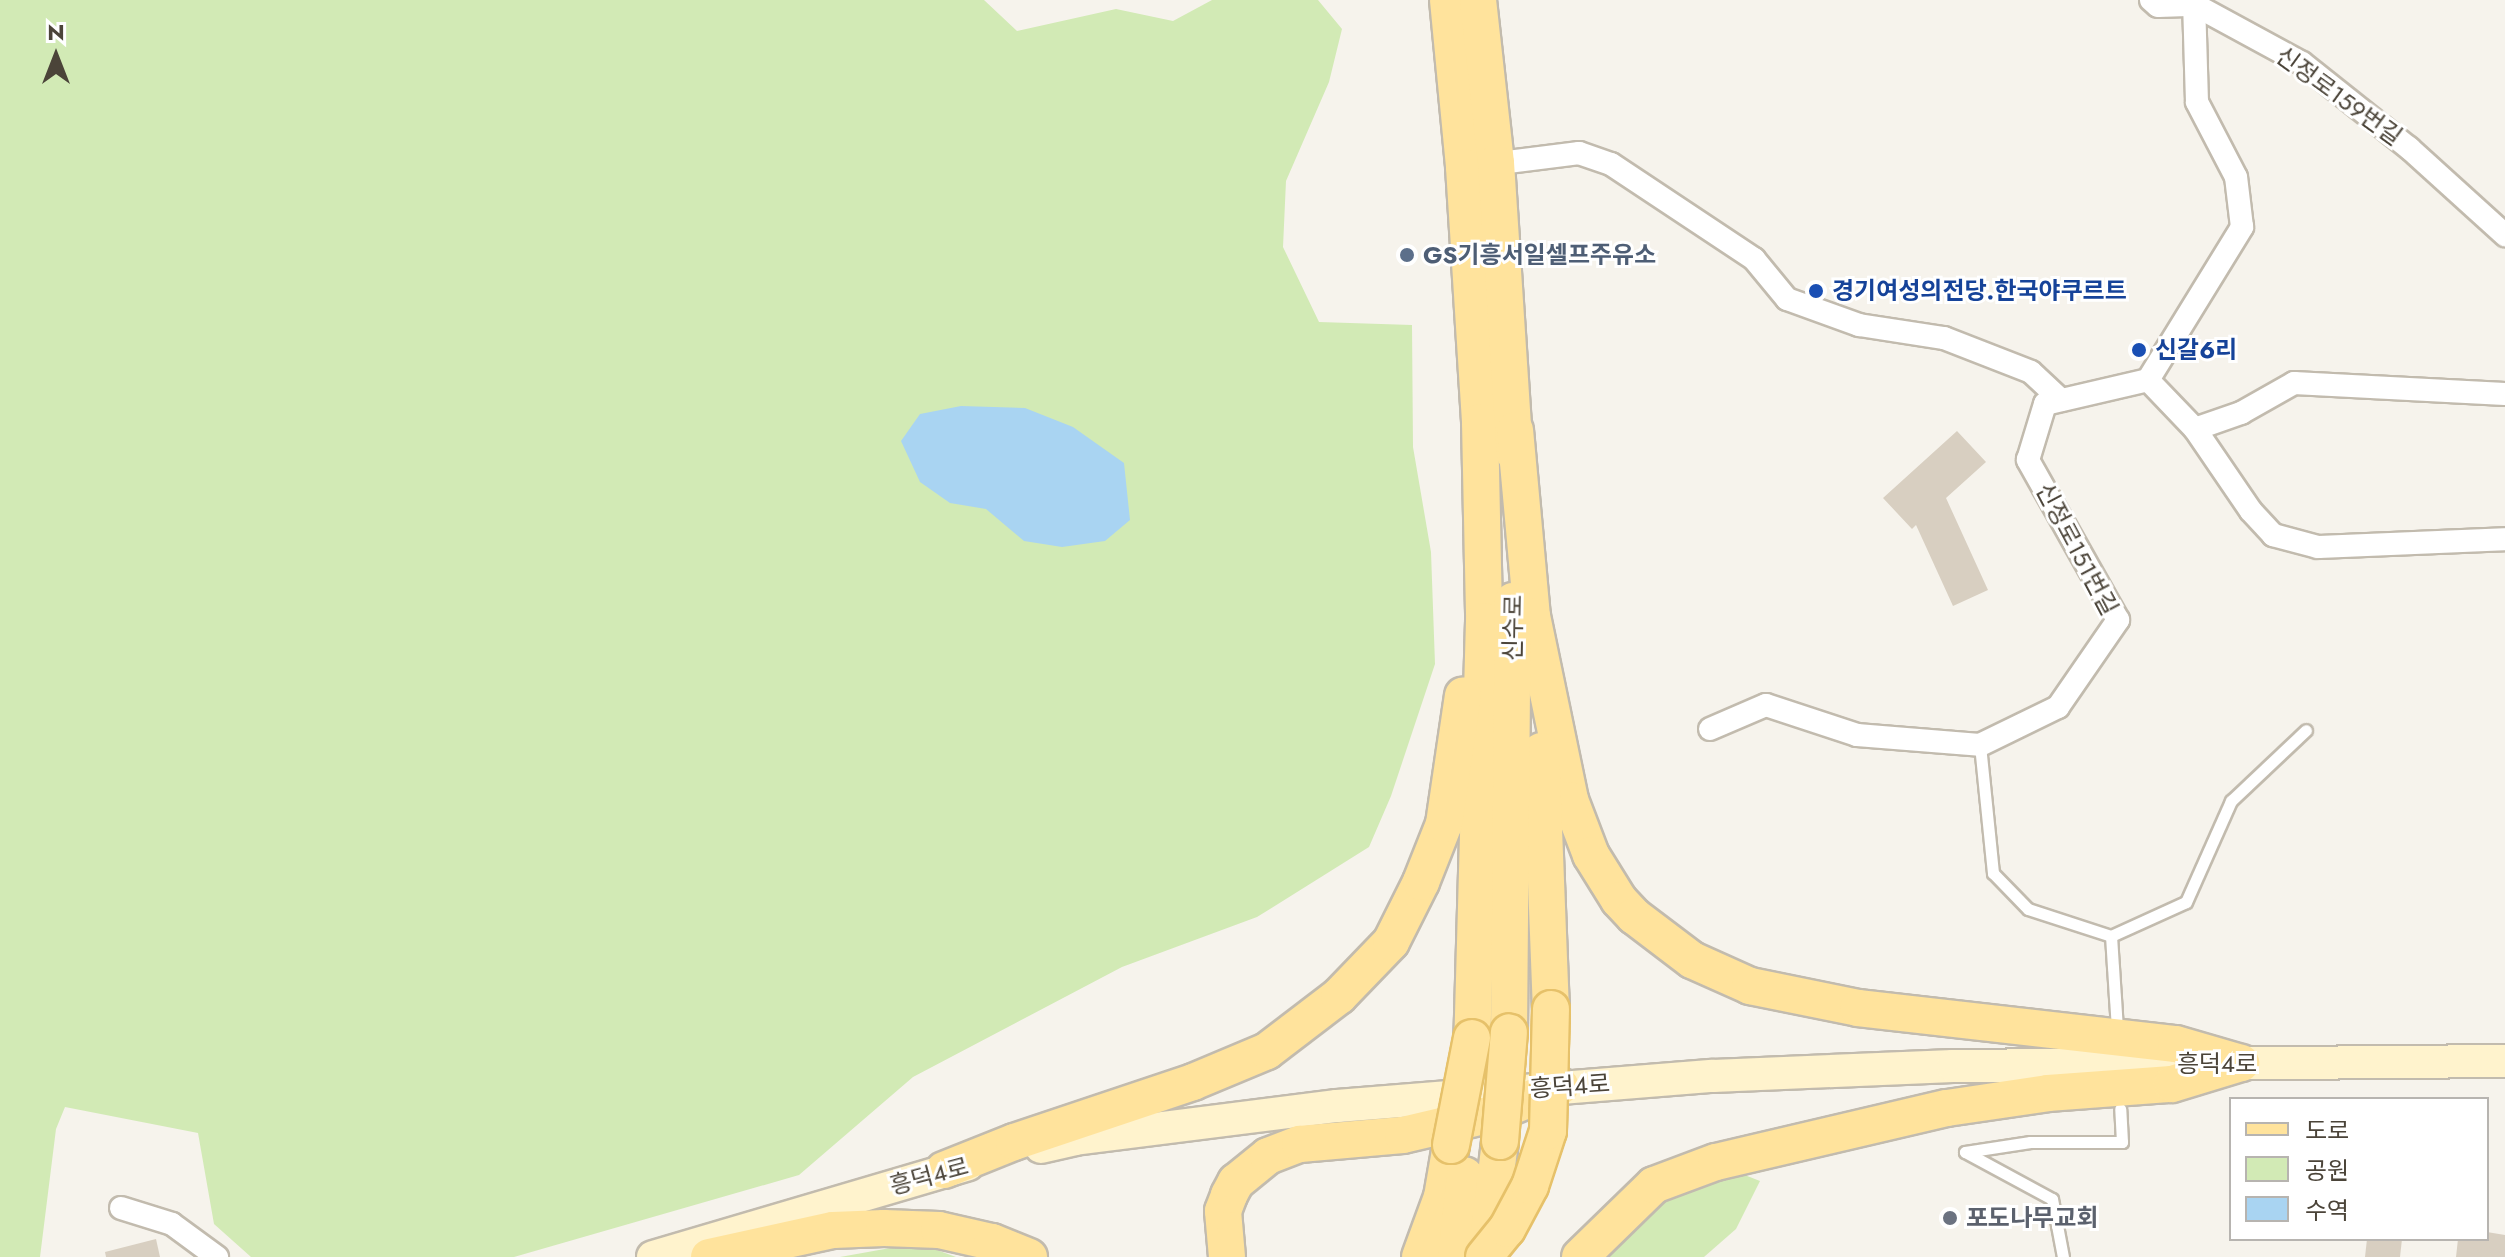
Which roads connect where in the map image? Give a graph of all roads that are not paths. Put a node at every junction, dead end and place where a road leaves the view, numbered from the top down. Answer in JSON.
{"nodes":[{"id":1,"x":1448,"y":0,"type":"edge"},
{"id":2,"x":1478,"y":0,"type":"edge"},
{"id":3,"x":2151,"y":0,"type":"edge"},
{"id":4,"x":2194,"y":2,"type":"edge"},
{"id":5,"x":1480,"y":165,"type":"junction"},
{"id":6,"x":2505,"y":235,"type":"edge"},
{"id":7,"x":2148,"y":380,"type":"junction"},
{"id":8,"x":2505,"y":394,"type":"edge"},
{"id":9,"x":2061,"y":400,"type":"junction"},
{"id":10,"x":2195,"y":429,"type":"junction"},
{"id":11,"x":1515,"y":430,"type":"junction"},
{"id":12,"x":2505,"y":539,"type":"edge"},
{"id":13,"x":1532,"y":616,"type":"junction"},
{"id":14,"x":1484,"y":621,"type":"junction"},
{"id":15,"x":1710,"y":729,"type":"dead end"},
{"id":16,"x":2306,"y":730,"type":"dead end"},
{"id":17,"x":1980,"y":745,"type":"junction"},
{"id":18,"x":2111,"y":936,"type":"junction"},
{"id":19,"x":2117,"y":1029,"type":"dead end"},
{"id":20,"x":2505,"y":1061,"type":"edge"},
{"id":21,"x":2241,"y":1063,"type":"junction"},
{"id":22,"x":1561,"y":1086,"type":"junction"},
{"id":23,"x":2120,"y":1109,"type":"dead end"},
{"id":24,"x":1473,"y":1143,"type":"junction"},
{"id":25,"x":944,"y":1170,"type":"junction"},
{"id":26,"x":121,"y":1208,"type":"dead end"},
{"id":27,"x":217,"y":1257,"type":"edge"},
{"id":28,"x":653,"y":1257,"type":"edge"},
{"id":29,"x":709,"y":1257,"type":"edge"},
{"id":30,"x":1029,"y":1257,"type":"edge"},
{"id":31,"x":1227,"y":1257,"type":"edge"},
{"id":32,"x":1420,"y":1257,"type":"edge"},
{"id":33,"x":1456,"y":1257,"type":"edge"},
{"id":34,"x":1485,"y":1257,"type":"edge"},
{"id":35,"x":1580,"y":1257,"type":"edge"},
{"id":36,"x":2063,"y":1257,"type":"edge"}],
"edges":[{"from":1,"to":5,"type":"main road","name":"신수로"},
{"from":2,"to":5,"type":"main road","name":"신수로"},
{"from":3,"to":4,"type":"street","name":"신정로159번길"},
{"from":4,"to":6,"type":"street","name":"신정로159번길"},
{"from":4,"to":7,"type":"street"},
{"from":5,"to":9,"type":"street"},
{"from":5,"to":11,"type":"main road","name":"신수로"},
{"from":5,"to":14,"type":"main road","name":"신수로"},
{"from":7,"to":9,"type":"street"},
{"from":7,"to":10,"type":"street"},
{"from":8,"to":10,"type":"street"},
{"from":9,"to":17,"type":"street","name":"신정로151번길"},
{"from":10,"to":12,"type":"street"},
{"from":11,"to":13,"type":"main road"},
{"from":11,"to":24,"type":"main road","name":"신수로","bridge":true},
{"from":13,"to":21,"type":"main road"},
{"from":13,"to":34,"type":"main road","bridge":true},
{"from":14,"to":24,"type":"main road","name":"신수로","bridge":true},
{"from":14,"to":25,"type":"main road"},
{"from":15,"to":17,"type":"street"},
{"from":16,"to":18,"type":"lane"},
{"from":17,"to":18,"type":"lane"},
{"from":18,"to":19,"type":"lane"},
{"from":20,"to":21,"type":"street","name":"흥덕4로"},
{"from":21,"to":22,"type":"street","name":"흥덕4로"},
{"from":21,"to":35,"type":"main road"},
{"from":22,"to":25,"type":"street","name":"흥덕4로"},
{"from":22,"to":31,"type":"main road"},
{"from":23,"to":36,"type":"lane"},
{"from":24,"to":32,"type":"main road"},
{"from":24,"to":33,"type":"main road","name":"신수로"},
{"from":24,"to":34,"type":"main road","name":"신수로"},
{"from":25,"to":28,"type":"street","name":"흥덕4로"},
{"from":26,"to":27,"type":"street"},
{"from":29,"to":30,"type":"main road"}]}
